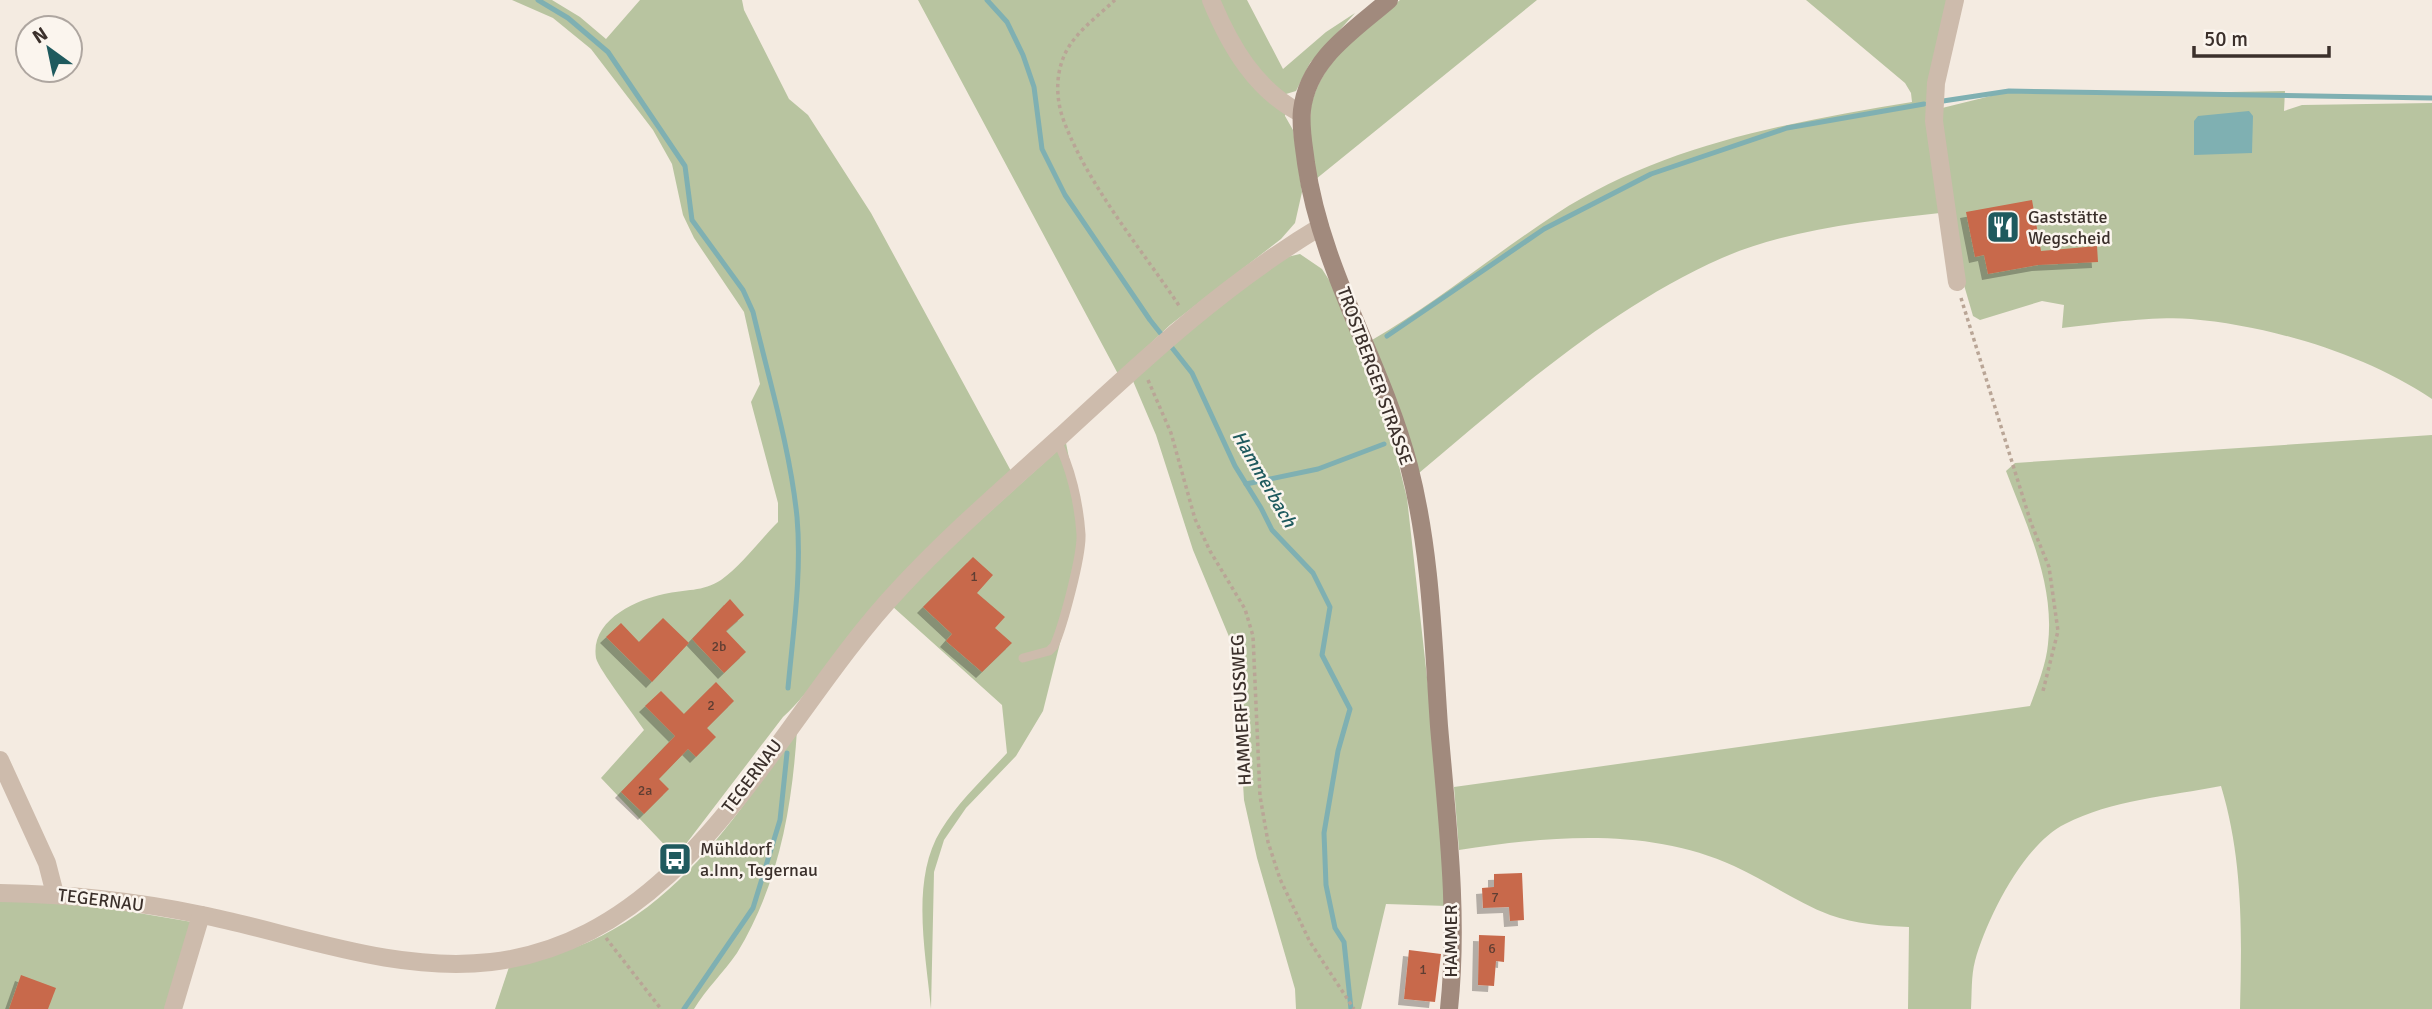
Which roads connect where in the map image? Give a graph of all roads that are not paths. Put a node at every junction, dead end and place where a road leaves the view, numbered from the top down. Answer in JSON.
{"nodes":[{"id":1,"x":1210,"y":0,"type":"edge"},
{"id":2,"x":1389,"y":0,"type":"edge"},
{"id":3,"x":1955,"y":0,"type":"edge"},
{"id":4,"x":1301,"y":114,"type":"junction"},
{"id":5,"x":1320,"y":227,"type":"junction"},
{"id":6,"x":1957,"y":282,"type":"road end"},
{"id":7,"x":1056,"y":440,"type":"junction"},
{"id":8,"x":1023,"y":659,"type":"dead end"},
{"id":9,"x":0,"y":760,"type":"edge"},
{"id":10,"x":1451,"y":874,"type":"joint"},
{"id":11,"x":0,"y":893,"type":"edge"},
{"id":12,"x":55,"y":894,"type":"junction"},
{"id":13,"x":201,"y":915,"type":"junction"},
{"id":14,"x":173,"y":1009,"type":"edge"},
{"id":15,"x":1449,"y":1009,"type":"edge"}],
"edges":[{"from":1,"to":4,"type":"street"},
{"from":2,"to":4,"type":"main road","name":"TROSTBERGER STRASSE"},
{"from":3,"to":6,"type":"street"},
{"from":4,"to":5,"type":"main road","name":"TROSTBERGER STRASSE"},
{"from":5,"to":7,"type":"street","name":"TEGERNAU"},
{"from":5,"to":10,"type":"main road","name":"TROSTBERGER STRASSE"},
{"from":7,"to":8,"type":"lane"},
{"from":7,"to":13,"type":"street","name":"TEGERNAU"},
{"from":9,"to":12,"type":"street"},
{"from":10,"to":15,"type":"main road","name":"HAMMER"},
{"from":11,"to":12,"type":"street","name":"TEGERNAU"},
{"from":12,"to":13,"type":"street","name":"TEGERNAU"},
{"from":13,"to":14,"type":"street"}]}
